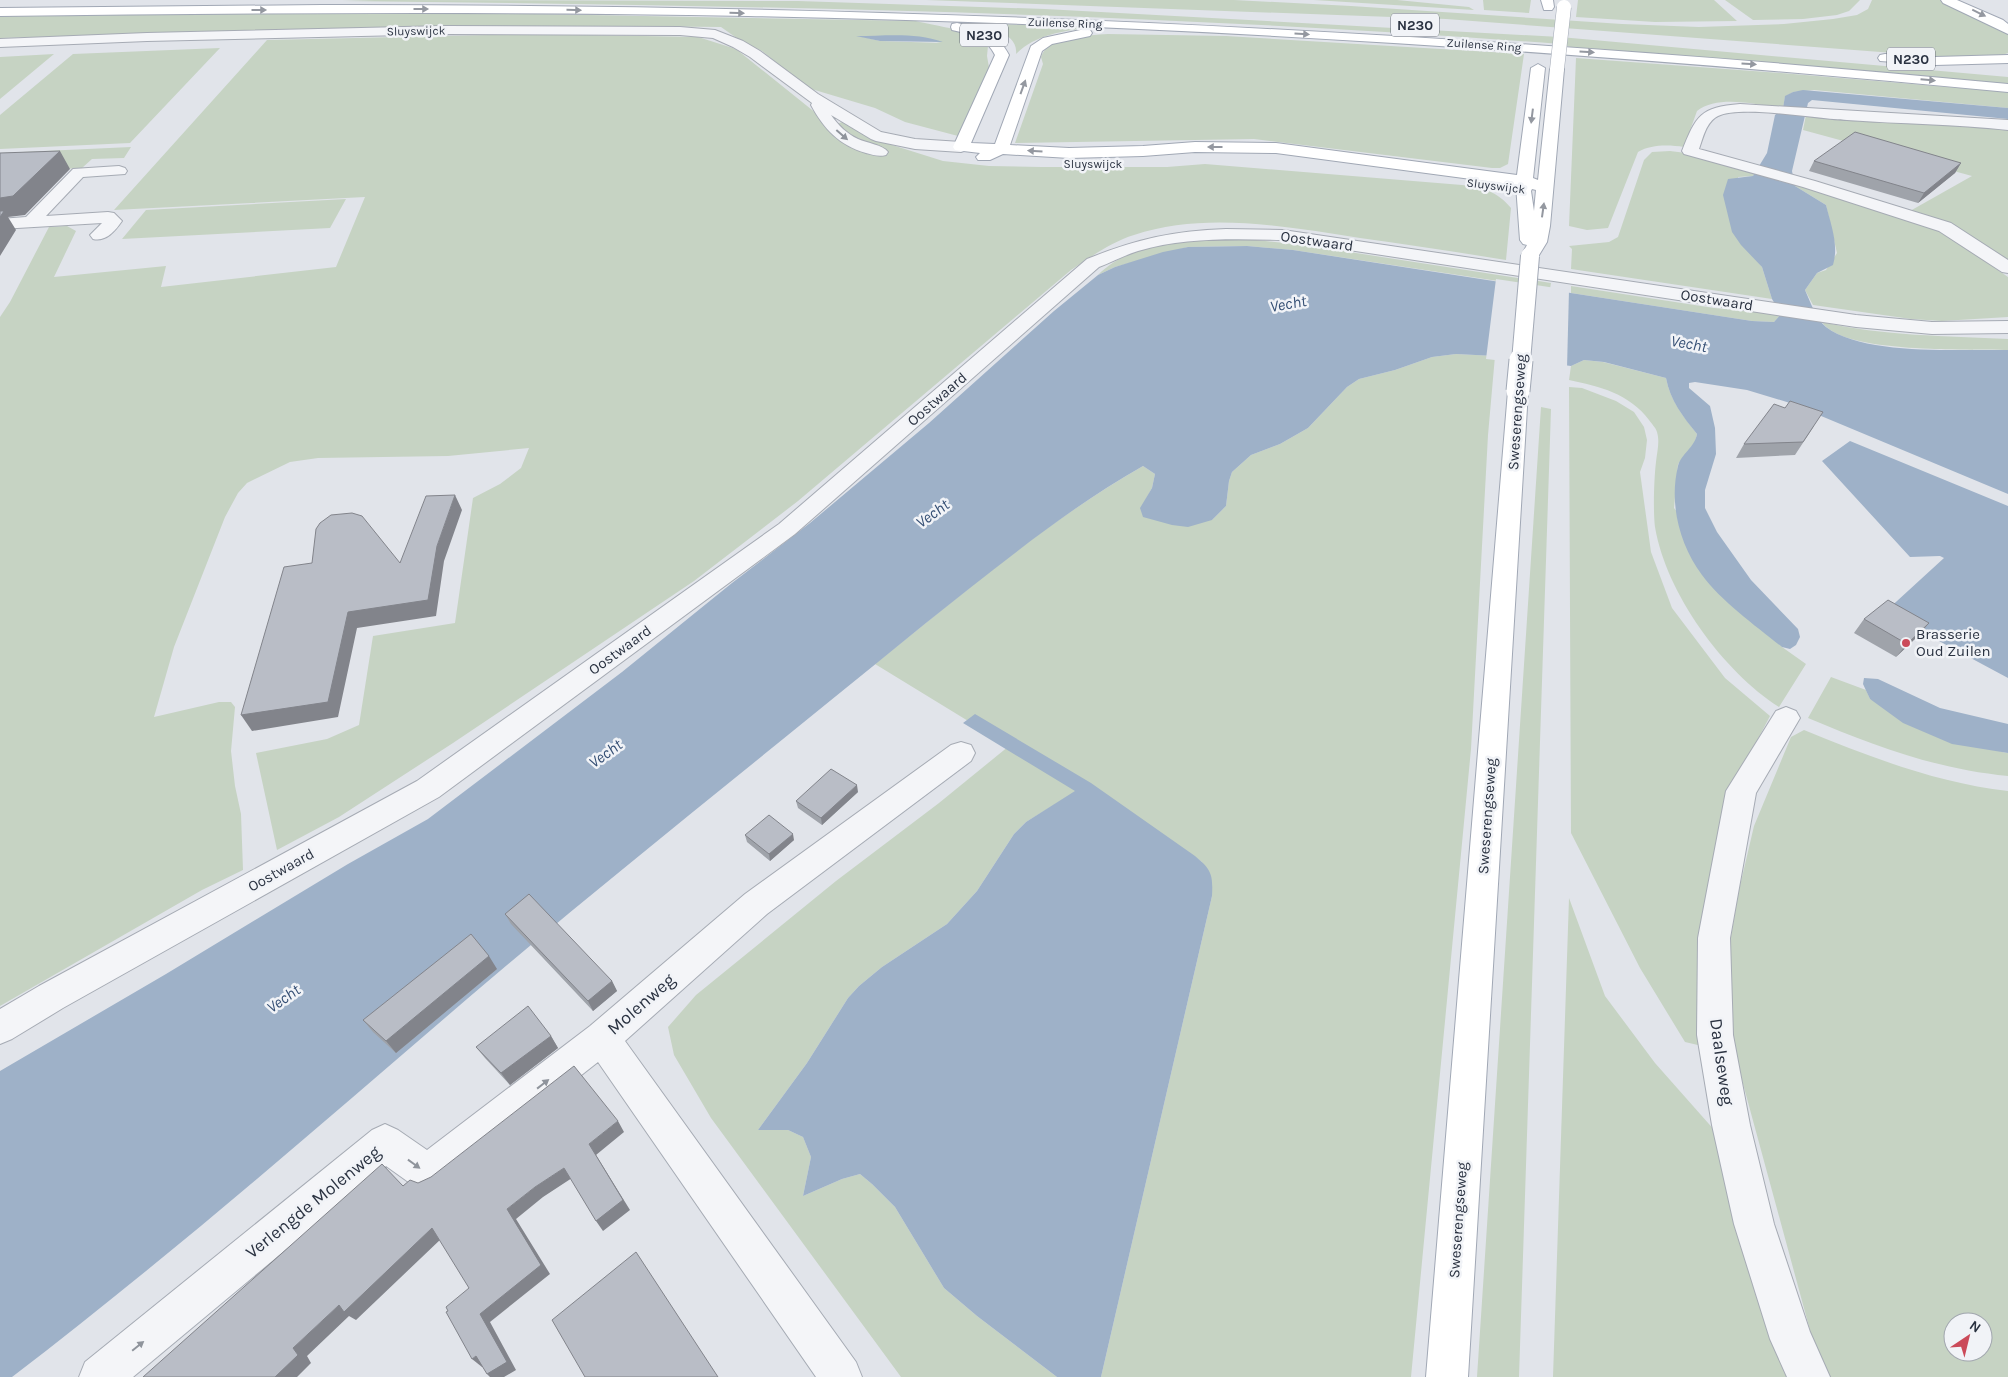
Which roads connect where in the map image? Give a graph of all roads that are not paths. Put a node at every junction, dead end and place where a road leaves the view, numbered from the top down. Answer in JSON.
{"nodes":[{"id":1,"x":233,"y":0,"type":"edge"},
{"id":2,"x":1947,"y":0,"type":"edge"},
{"id":3,"x":1976,"y":0,"type":"edge"},
{"id":4,"x":0,"y":3,"type":"edge"},
{"id":5,"x":1564,"y":3,"type":"edge"},
{"id":6,"x":1992,"y":6,"type":"dead end"},
{"id":7,"x":0,"y":12,"type":"edge"},
{"id":8,"x":856,"y":15,"type":"junction"},
{"id":9,"x":2008,"y":30,"type":"edge"},
{"id":10,"x":1254,"y":31,"type":"junction"},
{"id":11,"x":1576,"y":35,"type":"dead end"},
{"id":12,"x":0,"y":44,"type":"edge"},
{"id":13,"x":2008,"y":59,"type":"edge"},
{"id":14,"x":2008,"y":72,"type":"edge"},
{"id":15,"x":2008,"y":88,"type":"edge"},
{"id":16,"x":813,"y":97,"type":"junction"},
{"id":17,"x":2008,"y":125,"type":"edge"},
{"id":18,"x":961,"y":147,"type":"junction"},
{"id":19,"x":1001,"y":149,"type":"junction"},
{"id":20,"x":978,"y":160,"type":"junction"},
{"id":21,"x":119,"y":171,"type":"dead end"},
{"id":22,"x":1524,"y":186,"type":"junction"},
{"id":23,"x":1546,"y":188,"type":"junction"},
{"id":24,"x":32,"y":222,"type":"junction"},
{"id":25,"x":0,"y":224,"type":"edge"},
{"id":26,"x":99,"y":234,"type":"dead end"},
{"id":27,"x":1530,"y":256,"type":"junction"},
{"id":28,"x":2008,"y":268,"type":"edge"},
{"id":29,"x":2008,"y":327,"type":"edge"},
{"id":30,"x":1786,"y":718,"type":"dead end"},
{"id":31,"x":961,"y":753,"type":"dead end"},
{"id":32,"x":0,"y":1028,"type":"edge"},
{"id":33,"x":602,"y":1038,"type":"junction"},
{"id":34,"x":100,"y":1377,"type":"edge"},
{"id":35,"x":841,"y":1377,"type":"edge"},
{"id":36,"x":1447,"y":1377,"type":"edge"},
{"id":37,"x":1809,"y":1377,"type":"edge"}],
"edges":[{"from":1,"to":4,"type":"main road"},
{"from":2,"to":9,"type":"main road","one_way":true},
{"from":3,"to":6,"type":"main road"},
{"from":5,"to":23,"type":"main road","name":"Sweserengseweg","bridge":true},
{"from":7,"to":8,"type":"main road","name":"Zuilense Ring","number":"N230","one_way":true},
{"from":8,"to":10,"type":"main road","name":"Zuilense Ring","number":"N230"},
{"from":8,"to":18,"type":"main road","number":"N230"},
{"from":10,"to":15,"type":"main road","name":"Zuilense Ring","number":"N230","one_way":true},
{"from":19,"to":10,"type":"main road","number":"N230","one_way":true},
{"from":11,"to":22,"type":"main road","name":"Sweserengseweg","one_way":true},
{"from":12,"to":16,"type":"street","name":"Sluyswijck"},
{"from":13,"to":14,"type":"main road","number":"N230"},
{"from":16,"to":18,"type":"street","name":"Sluyswijck"},
{"from":16,"to":20,"type":"street","name":"Sluyswijck","one_way":true},
{"from":17,"to":28,"type":"street"},
{"from":18,"to":19,"type":"main road","name":"Sluyswijck"},
{"from":18,"to":20,"type":"main road"},
{"from":19,"to":20,"type":"main road"},
{"from":22,"to":19,"type":"main road","name":"Sluyswijck","one_way":true},
{"from":20,"to":22,"type":"main road","name":"Sluyswijck"},
{"from":21,"to":24,"type":"street"},
{"from":22,"to":23,"type":"main road","name":"Sluyswijck"},
{"from":22,"to":27,"type":"main road","name":"Sweserengseweg"},
{"from":27,"to":23,"type":"main road","name":"Sweserengseweg","one_way":true},
{"from":24,"to":25,"type":"street"},
{"from":24,"to":26,"type":"street"},
{"from":27,"to":36,"type":"main road","name":"Sweserengseweg","bridge":true},
{"from":29,"to":32,"type":"street","name":"Oostwaard"},
{"from":30,"to":37,"type":"street","name":"Daalseweg"},
{"from":31,"to":33,"type":"street","name":"Molenweg"},
{"from":34,"to":33,"type":"street","name":"Verlengde Molenweg","one_way":true},
{"from":33,"to":35,"type":"street","name":"Molenweg"}]}
